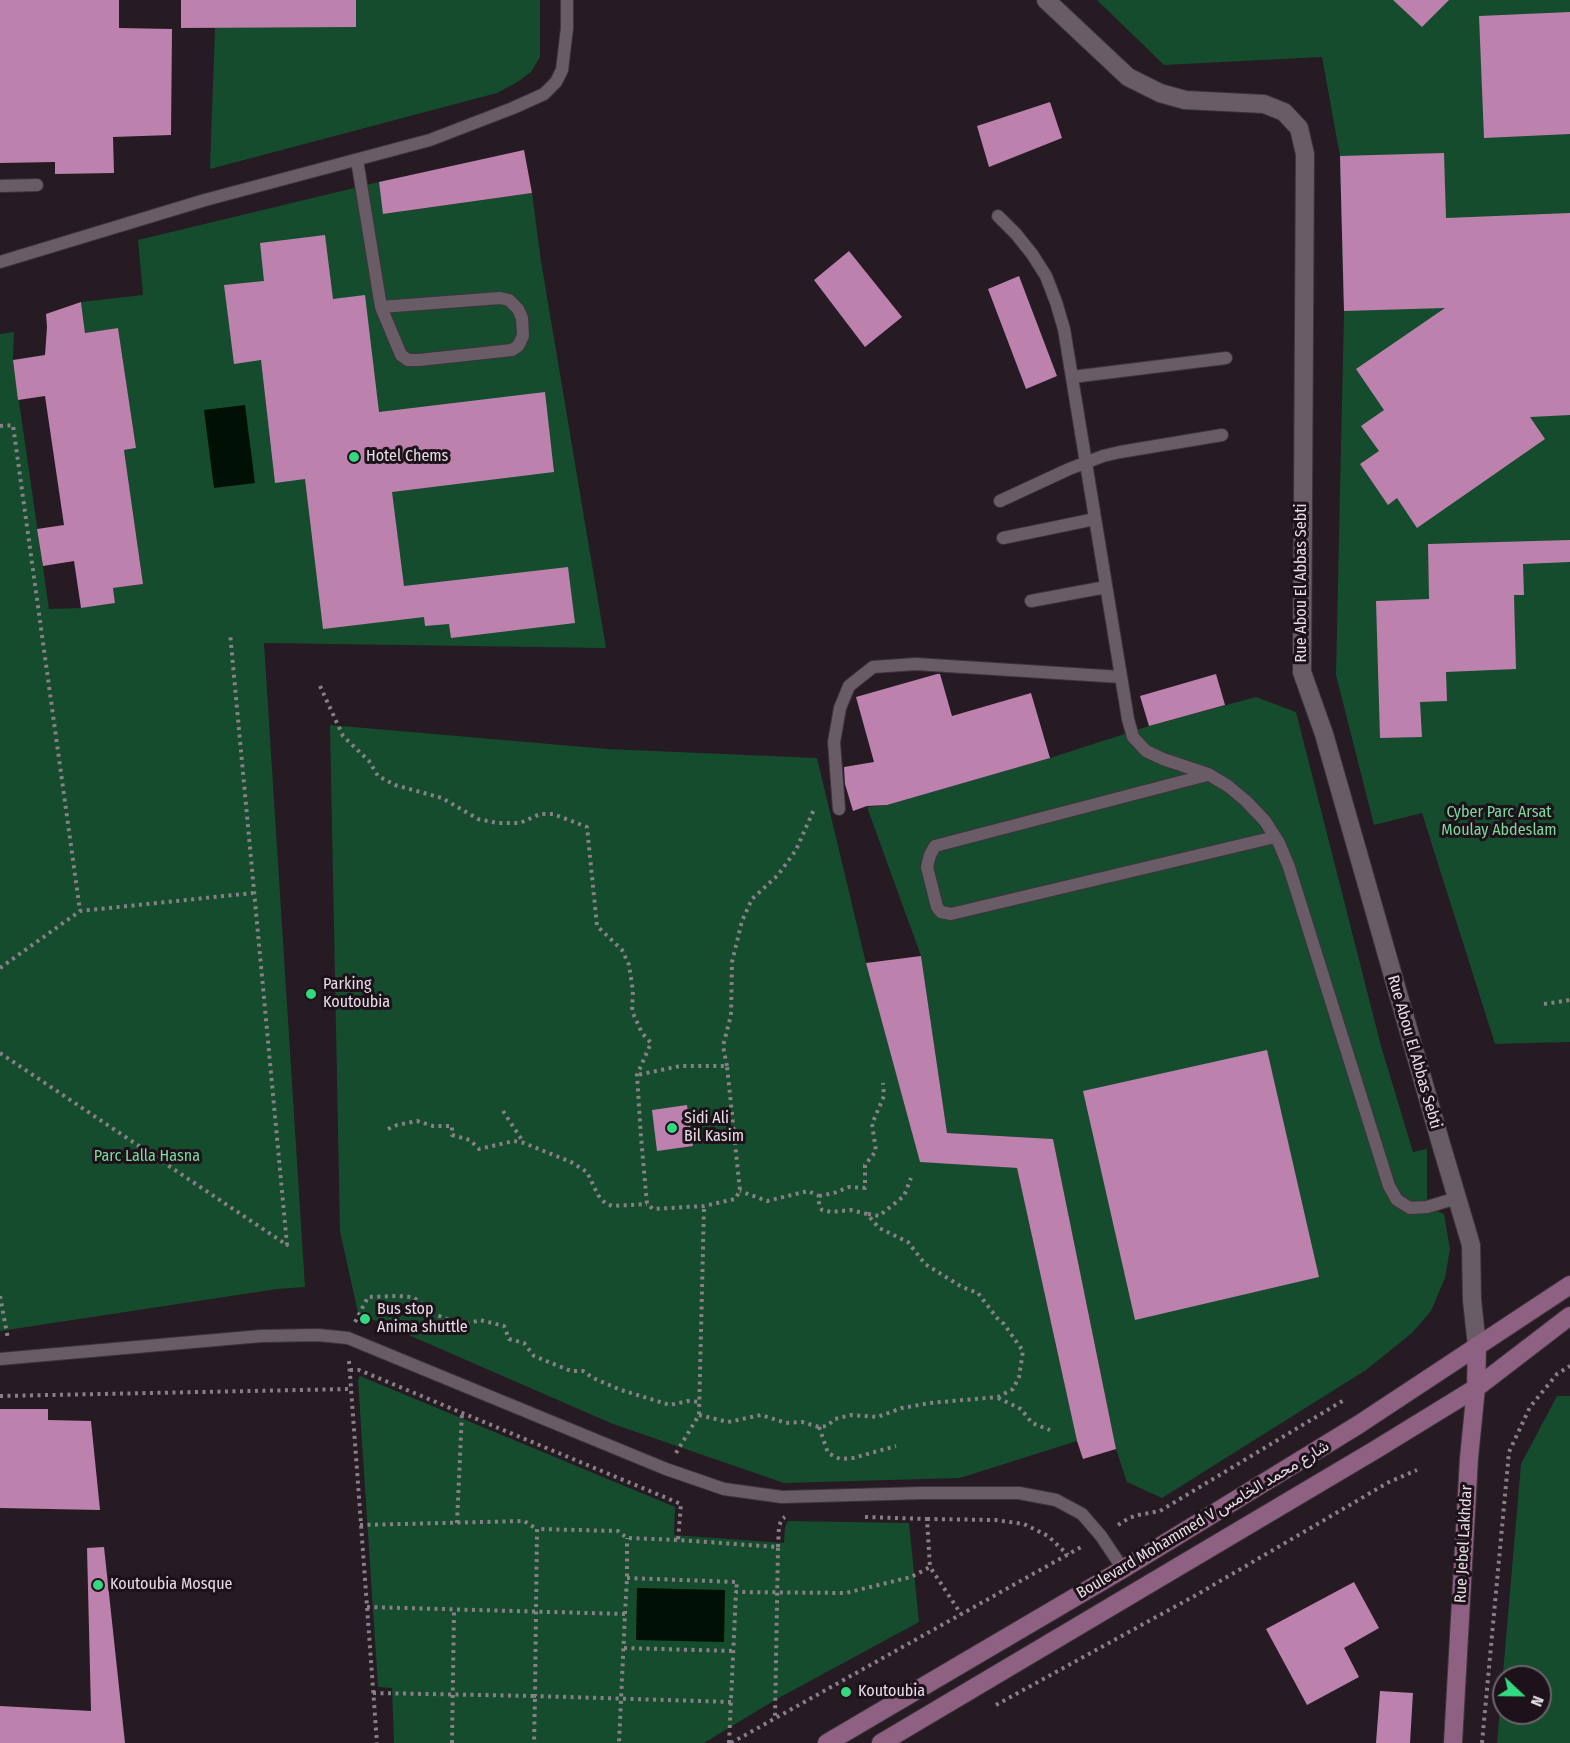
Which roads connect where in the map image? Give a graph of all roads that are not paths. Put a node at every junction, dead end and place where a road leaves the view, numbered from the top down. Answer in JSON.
{"nodes":[{"id":1,"x":567,"y":0,"type":"edge"},
{"id":2,"x":1046,"y":0,"type":"edge"},
{"id":3,"x":357,"y":160,"type":"junction"},
{"id":4,"x":37,"y":185,"type":"dead end"},
{"id":5,"x":0,"y":186,"type":"edge"},
{"id":6,"x":998,"y":216,"type":"dead end"},
{"id":7,"x":0,"y":262,"type":"edge"},
{"id":8,"x":381,"y":307,"type":"junction"},
{"id":9,"x":1226,"y":357,"type":"dead end"},
{"id":10,"x":1072,"y":377,"type":"junction"},
{"id":11,"x":1222,"y":435,"type":"dead end"},
{"id":12,"x":1086,"y":462,"type":"junction"},
{"id":13,"x":1000,"y":501,"type":"dead end"},
{"id":14,"x":1095,"y":519,"type":"junction"},
{"id":15,"x":1003,"y":538,"type":"dead end"},
{"id":16,"x":1106,"y":587,"type":"junction"},
{"id":17,"x":1031,"y":601,"type":"dead end"},
{"id":18,"x":1121,"y":677,"type":"junction"},
{"id":19,"x":1208,"y":774,"type":"junction"},
{"id":20,"x":839,"y":809,"type":"dead end"},
{"id":21,"x":1275,"y":837,"type":"junction"},
{"id":22,"x":1457,"y":1198,"type":"junction"},
{"id":23,"x":1570,"y":1285,"type":"edge"},
{"id":24,"x":1570,"y":1316,"type":"edge"},
{"id":25,"x":1477,"y":1346,"type":"junction"},
{"id":26,"x":4,"y":1358,"type":"edge"},
{"id":27,"x":1476,"y":1388,"type":"junction"},
{"id":28,"x":1123,"y":1569,"type":"junction"},
{"id":29,"x":827,"y":1743,"type":"edge"},
{"id":30,"x":881,"y":1743,"type":"edge"},
{"id":31,"x":1453,"y":1743,"type":"edge"}],
"edges":[{"from":1,"to":3,"type":"lane"},
{"from":2,"to":22,"type":"street","name":"Rue Abou El Abbas Sebti"},
{"from":3,"to":7,"type":"lane"},
{"from":3,"to":8,"type":"lane"},
{"from":4,"to":5,"type":"lane"},
{"from":6,"to":10,"type":"lane"},
{"from":8,"to":8,"type":"lane"},
{"from":9,"to":10,"type":"lane"},
{"from":10,"to":12,"type":"lane"},
{"from":11,"to":12,"type":"lane"},
{"from":12,"to":13,"type":"lane"},
{"from":12,"to":14,"type":"lane"},
{"from":14,"to":15,"type":"lane"},
{"from":14,"to":16,"type":"lane"},
{"from":16,"to":17,"type":"lane"},
{"from":16,"to":18,"type":"lane"},
{"from":18,"to":19,"type":"lane"},
{"from":18,"to":20,"type":"lane"},
{"from":19,"to":21,"type":"lane"},
{"from":19,"to":21,"type":"lane"},
{"from":21,"to":22,"type":"lane"},
{"from":22,"to":25,"type":"street","name":"Rue Abou El Abbas Sebti"},
{"from":23,"to":25,"type":"main road","name":"Boulevard Mohammed V شارع محمد الخامس"},
{"from":24,"to":27,"type":"main road","name":"Boulevard Mohammed V شارع محمد الخامس"},
{"from":25,"to":27,"type":"main road","name":"Rue Jebel Lakhdar"},
{"from":25,"to":28,"type":"main road","name":"Boulevard Mohammed V شارع محمد الخامس"},
{"from":26,"to":28,"type":"lane"},
{"from":27,"to":30,"type":"main road","name":"Boulevard Mohammed V شارع محمد الخامس"},
{"from":27,"to":31,"type":"main road","name":"Rue Jebel Lakhdar"},
{"from":28,"to":29,"type":"main road","name":"Boulevard Mohammed V شارع محمد الخامس"}]}
